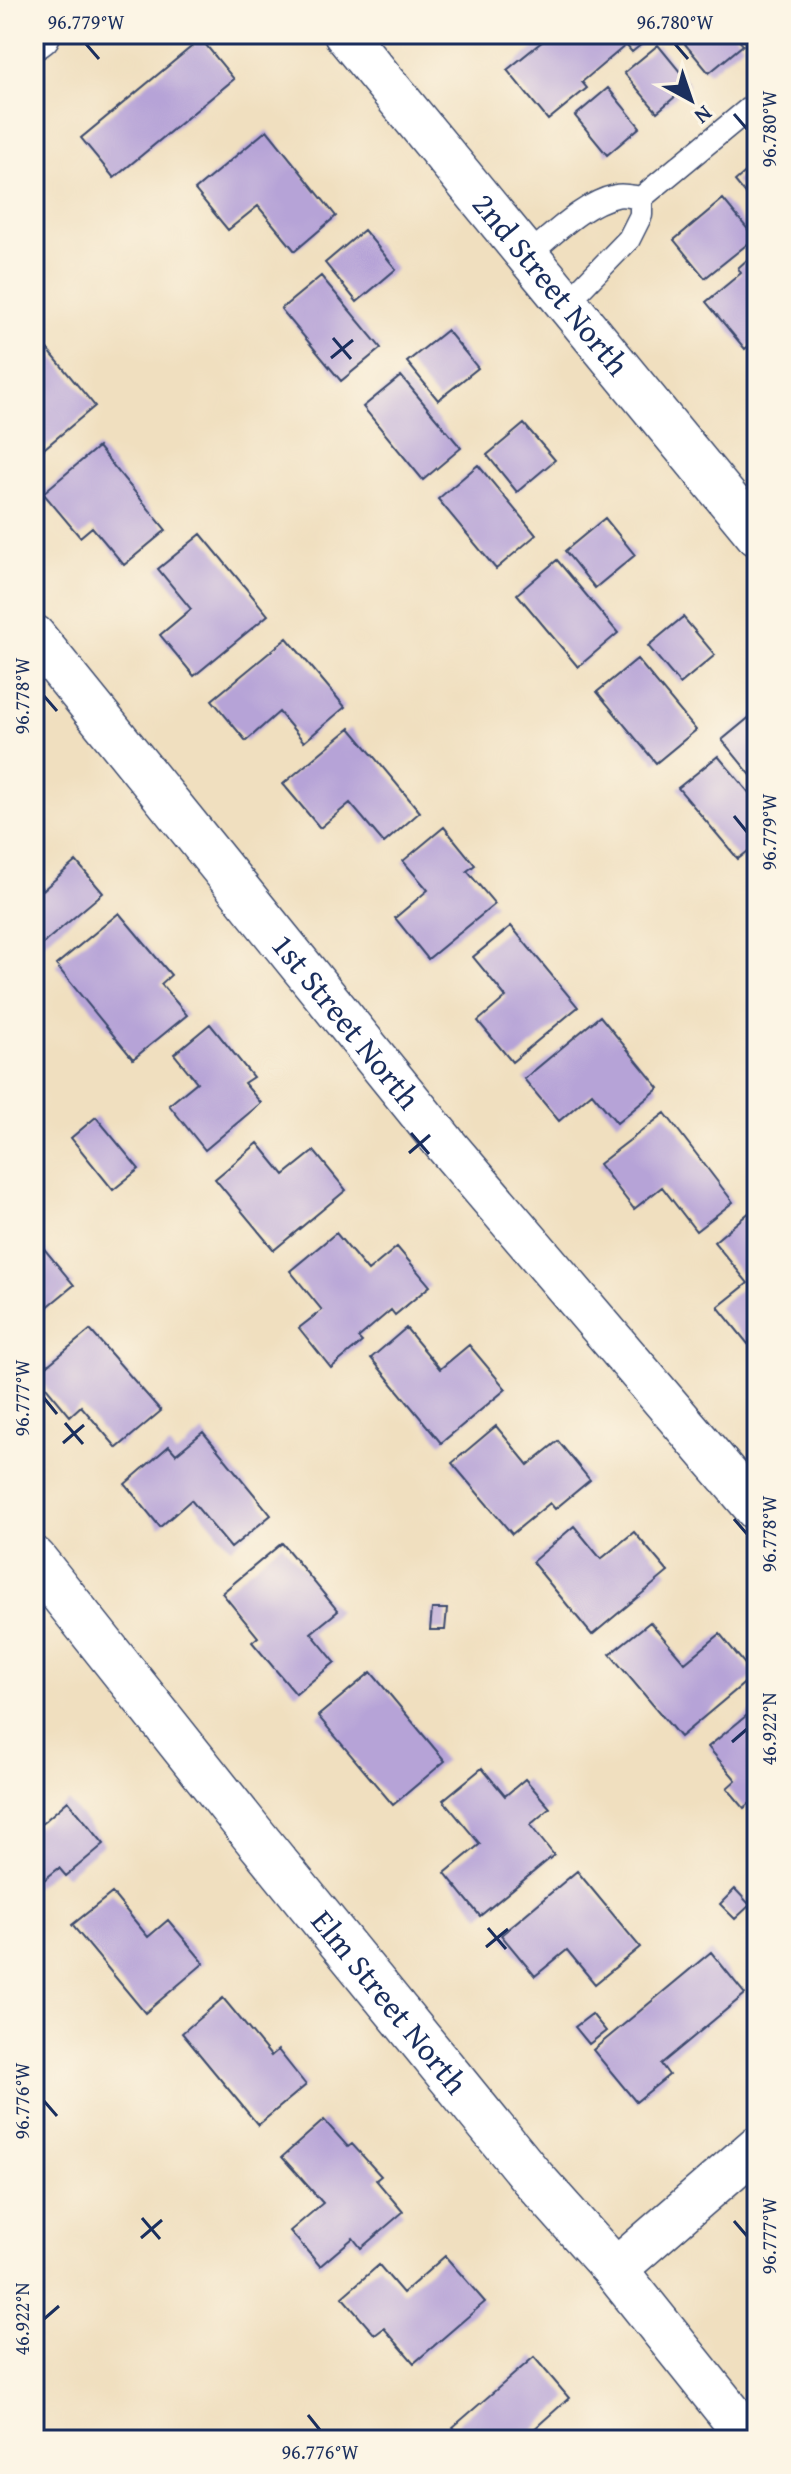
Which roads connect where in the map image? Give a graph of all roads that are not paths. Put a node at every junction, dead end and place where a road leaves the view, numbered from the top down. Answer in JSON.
{"nodes":[{"id":1,"x":345,"y":34,"type":"edge"},
{"id":2,"x":757,"y":102,"type":"edge"},
{"id":3,"x":641,"y":198,"type":"junction"},
{"id":4,"x":527,"y":256,"type":"junction"},
{"id":5,"x":566,"y":304,"type":"junction"},
{"id":6,"x":757,"y":535,"type":"edge"},
{"id":7,"x":34,"y":636,"type":"edge"},
{"id":8,"x":757,"y":1510,"type":"edge"},
{"id":9,"x":34,"y":1559,"type":"edge"},
{"id":10,"x":757,"y":2147,"type":"edge"},
{"id":11,"x":615,"y":2270,"type":"junction"},
{"id":12,"x":738,"y":2435,"type":"edge"}],
"edges":[{"from":1,"to":4,"type":"street","name":"2nd Street North"},
{"from":2,"to":3,"type":"lane"},
{"from":3,"to":4,"type":"lane"},
{"from":3,"to":5,"type":"lane"},
{"from":4,"to":5,"type":"street","name":"2nd Street North"},
{"from":5,"to":6,"type":"street","name":"2nd Street North"},
{"from":7,"to":8,"type":"street","name":"1st Street North"},
{"from":9,"to":11,"type":"street","name":"Elm Street North"},
{"from":10,"to":11,"type":"street"},
{"from":11,"to":12,"type":"street","name":"Elm Street North"}]}
